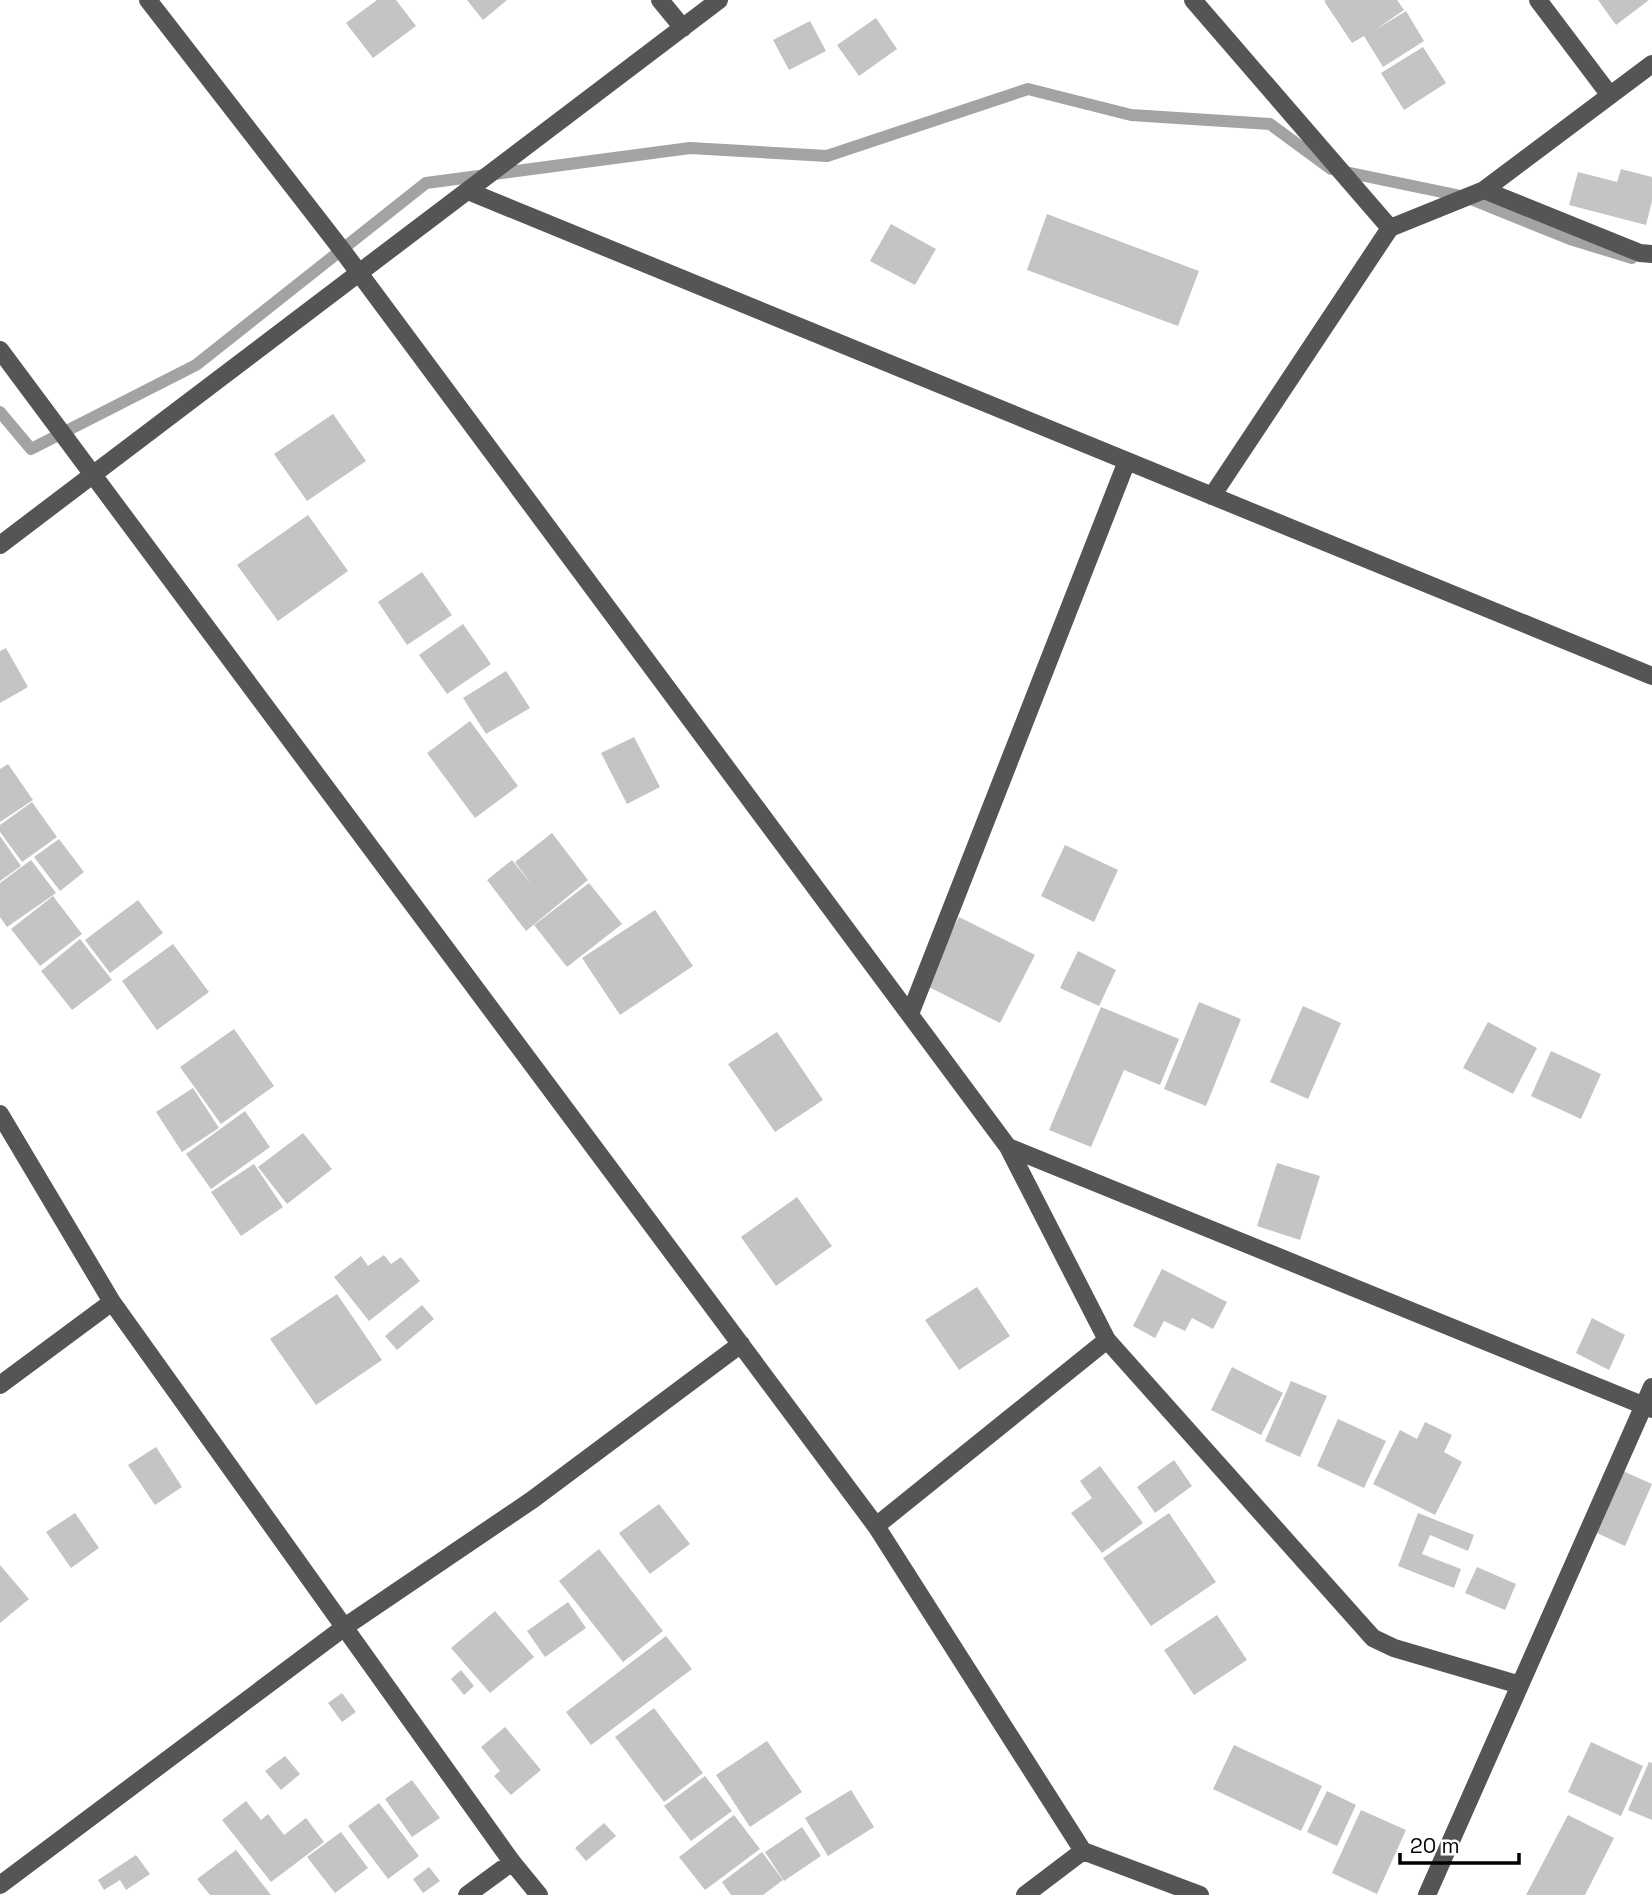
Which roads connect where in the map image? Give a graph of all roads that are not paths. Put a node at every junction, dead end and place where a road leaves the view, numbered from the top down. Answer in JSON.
{"nodes":[{"id":1,"x":148,"y":0,"type":"edge"},
{"id":2,"x":660,"y":0,"type":"edge"},
{"id":3,"x":719,"y":0,"type":"edge"},
{"id":4,"x":1193,"y":0,"type":"edge"},
{"id":5,"x":1538,"y":0,"type":"edge"},
{"id":6,"x":682,"y":27,"type":"junction"},
{"id":7,"x":1652,"y":64,"type":"edge"},
{"id":8,"x":1609,"y":94,"type":"junction"},
{"id":9,"x":1484,"y":190,"type":"junction"},
{"id":10,"x":468,"y":191,"type":"junction"},
{"id":11,"x":1390,"y":228,"type":"junction"},
{"id":12,"x":1652,"y":254,"type":"edge"},
{"id":13,"x":360,"y":274,"type":"junction"},
{"id":14,"x":0,"y":350,"type":"edge"},
{"id":15,"x":1127,"y":461,"type":"junction"},
{"id":16,"x":94,"y":476,"type":"junction"},
{"id":17,"x":1212,"y":496,"type":"junction"},
{"id":18,"x":0,"y":545,"type":"edge"},
{"id":19,"x":1652,"y":676,"type":"edge"},
{"id":20,"x":910,"y":1014,"type":"junction"},
{"id":21,"x":0,"y":1114,"type":"edge"},
{"id":22,"x":1008,"y":1147,"type":"junction"},
{"id":23,"x":112,"y":1302,"type":"junction"},
{"id":24,"x":1107,"y":1340,"type":"junction"},
{"id":25,"x":741,"y":1344,"type":"junction"},
{"id":26,"x":0,"y":1385,"type":"edge"},
{"id":27,"x":1652,"y":1387,"type":"edge"},
{"id":28,"x":1648,"y":1407,"type":"edge"},
{"id":29,"x":876,"y":1526,"type":"junction"},
{"id":30,"x":346,"y":1626,"type":"junction"},
{"id":31,"x":1520,"y":1685,"type":"junction"},
{"id":32,"x":1083,"y":1851,"type":"junction"},
{"id":33,"x":512,"y":1862,"type":"junction"},
{"id":34,"x":0,"y":1885,"type":"edge"},
{"id":35,"x":467,"y":1895,"type":"edge"},
{"id":36,"x":539,"y":1895,"type":"edge"},
{"id":37,"x":1025,"y":1895,"type":"edge"},
{"id":38,"x":1200,"y":1895,"type":"edge"},
{"id":39,"x":1427,"y":1895,"type":"edge"}],
"edges":[{"from":1,"to":13,"type":"street"},
{"from":2,"to":6,"type":"street"},
{"from":3,"to":6,"type":"street"},
{"from":4,"to":11,"type":"street"},
{"from":5,"to":8,"type":"street"},
{"from":6,"to":10,"type":"street"},
{"from":7,"to":8,"type":"street"},
{"from":8,"to":9,"type":"street"},
{"from":9,"to":11,"type":"street"},
{"from":9,"to":12,"type":"street"},
{"from":10,"to":13,"type":"street"},
{"from":10,"to":15,"type":"street"},
{"from":11,"to":17,"type":"street"},
{"from":13,"to":16,"type":"street"},
{"from":13,"to":20,"type":"street"},
{"from":14,"to":16,"type":"street"},
{"from":15,"to":17,"type":"street"},
{"from":15,"to":20,"type":"street"},
{"from":16,"to":18,"type":"street"},
{"from":16,"to":25,"type":"street"},
{"from":17,"to":19,"type":"street"},
{"from":20,"to":22,"type":"street"},
{"from":21,"to":23,"type":"street"},
{"from":22,"to":24,"type":"street"},
{"from":22,"to":28,"type":"street"},
{"from":23,"to":26,"type":"street"},
{"from":23,"to":30,"type":"street"},
{"from":24,"to":29,"type":"street"},
{"from":24,"to":31,"type":"street"},
{"from":25,"to":29,"type":"street"},
{"from":25,"to":30,"type":"street"},
{"from":27,"to":28,"type":"street"},
{"from":28,"to":31,"type":"street"},
{"from":29,"to":32,"type":"street"},
{"from":30,"to":33,"type":"street"},
{"from":30,"to":34,"type":"street"},
{"from":31,"to":39,"type":"street"},
{"from":32,"to":37,"type":"street"},
{"from":32,"to":38,"type":"street"},
{"from":33,"to":35,"type":"street"},
{"from":33,"to":36,"type":"street"}]}
